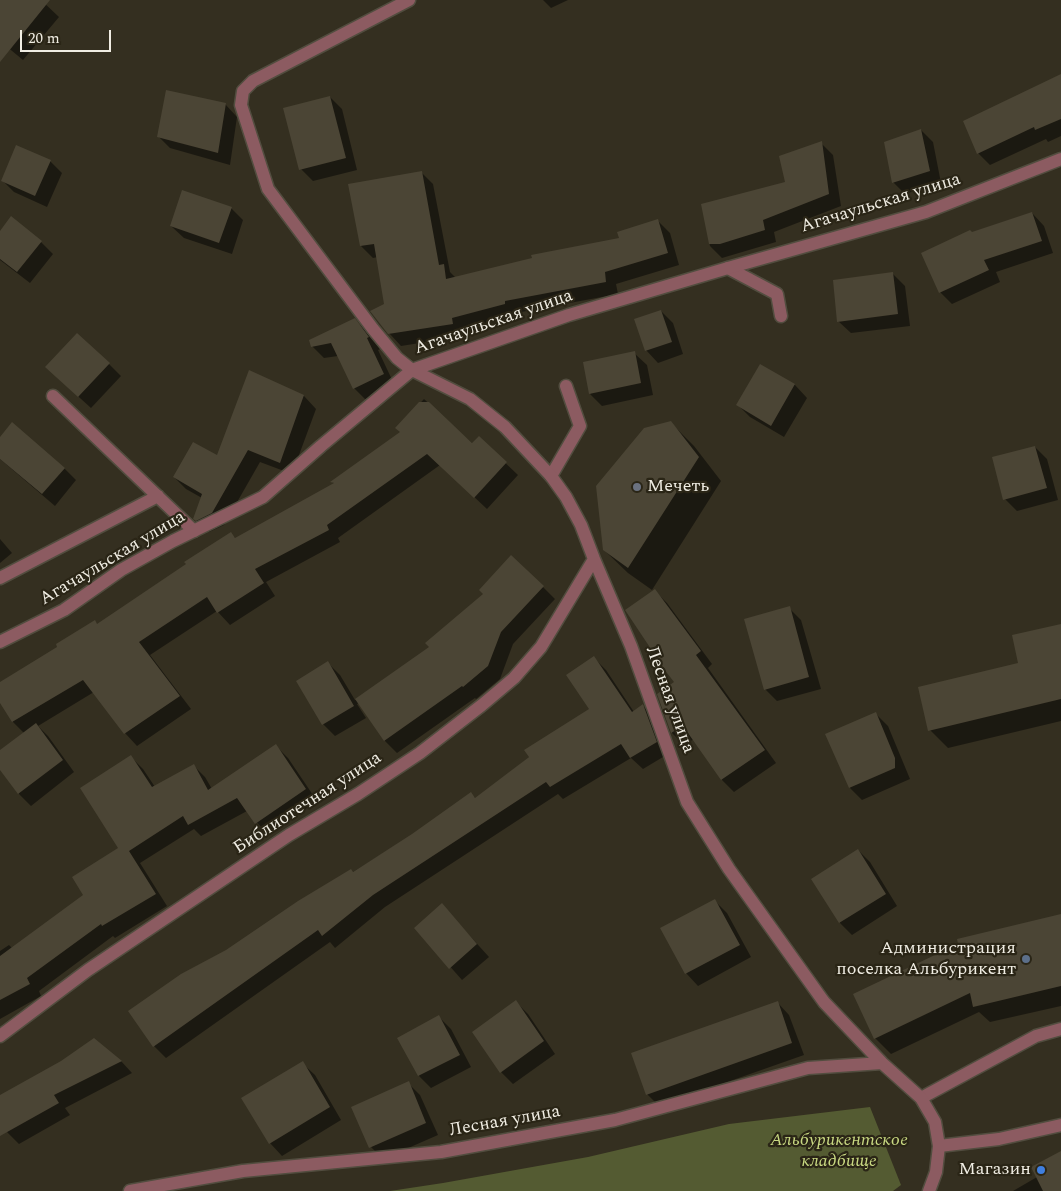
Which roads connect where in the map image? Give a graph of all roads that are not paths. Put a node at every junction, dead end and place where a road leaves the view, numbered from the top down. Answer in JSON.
{"nodes":[{"id":1,"x":409,"y":0,"type":"edge"},
{"id":2,"x":1061,"y":159,"type":"edge"},
{"id":3,"x":728,"y":268,"type":"junction"},
{"id":4,"x":781,"y":316,"type":"dead end"},
{"id":5,"x":412,"y":370,"type":"junction"},
{"id":6,"x":566,"y":386,"type":"dead end"},
{"id":7,"x":53,"y":396,"type":"dead end"},
{"id":8,"x":551,"y":476,"type":"junction"},
{"id":9,"x":158,"y":496,"type":"junction"},
{"id":10,"x":194,"y":531,"type":"junction"},
{"id":11,"x":594,"y":559,"type":"junction"},
{"id":12,"x":0,"y":578,"type":"edge"},
{"id":13,"x":0,"y":642,"type":"edge"},
{"id":14,"x":1061,"y":1030,"type":"edge"},
{"id":15,"x":0,"y":1036,"type":"edge"},
{"id":16,"x":882,"y":1064,"type":"junction"},
{"id":17,"x":921,"y":1098,"type":"junction"},
{"id":18,"x":1061,"y":1125,"type":"edge"},
{"id":19,"x":939,"y":1146,"type":"junction"},
{"id":20,"x":130,"y":1191,"type":"edge"},
{"id":21,"x":929,"y":1191,"type":"edge"}],
"edges":[{"from":1,"to":5,"type":"street","name":"Лесная улица"},
{"from":2,"to":3,"type":"street","name":"Агачаульская улица"},
{"from":3,"to":4,"type":"street"},
{"from":3,"to":5,"type":"street","name":"Агачаульская улица"},
{"from":5,"to":8,"type":"street","name":"Лесная улица"},
{"from":5,"to":10,"type":"street","name":"Агачаульская улица"},
{"from":6,"to":8,"type":"street"},
{"from":7,"to":9,"type":"street"},
{"from":8,"to":11,"type":"street","name":"Лесная улица"},
{"from":9,"to":10,"type":"street"},
{"from":9,"to":12,"type":"street"},
{"from":10,"to":13,"type":"street","name":"Агачаульская улица"},
{"from":11,"to":15,"type":"street","name":"Библиотечная улица"},
{"from":11,"to":16,"type":"street","name":"Лесная улица"},
{"from":14,"to":17,"type":"street"},
{"from":16,"to":17,"type":"street","name":"Лесная улица"},
{"from":16,"to":20,"type":"street","name":"Лесная улица"},
{"from":17,"to":19,"type":"street","name":"Лесная улица"},
{"from":18,"to":19,"type":"street"},
{"from":19,"to":21,"type":"street","name":"Лесная улица"}]}
